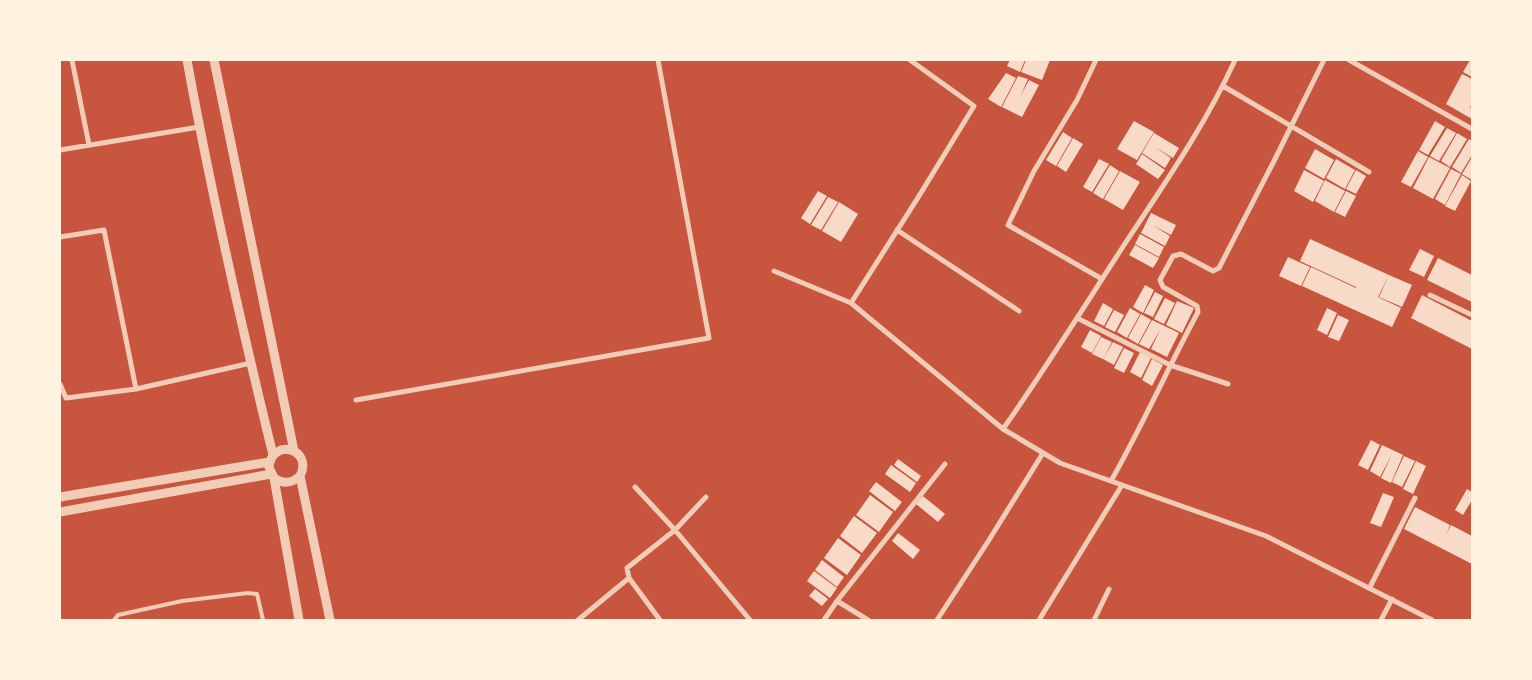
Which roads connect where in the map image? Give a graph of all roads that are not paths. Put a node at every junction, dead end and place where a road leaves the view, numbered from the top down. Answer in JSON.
{"nodes":[{"id":1,"x":72,"y":60,"type":"edge"},
{"id":2,"x":187,"y":60,"type":"edge"},
{"id":3,"x":214,"y":60,"type":"edge"},
{"id":4,"x":658,"y":60,"type":"edge"},
{"id":5,"x":910,"y":60,"type":"edge"},
{"id":6,"x":1096,"y":60,"type":"edge"},
{"id":7,"x":1235,"y":60,"type":"edge"},
{"id":8,"x":1324,"y":60,"type":"edge"},
{"id":9,"x":1348,"y":60,"type":"edge"},
{"id":10,"x":1223,"y":86,"type":"junction"},
{"id":11,"x":1292,"y":126,"type":"junction"},
{"id":12,"x":199,"y":127,"type":"junction"},
{"id":13,"x":1472,"y":129,"type":"edge"},
{"id":14,"x":89,"y":145,"type":"junction"},
{"id":15,"x":60,"y":150,"type":"edge"},
{"id":16,"x":1369,"y":172,"type":"dead end"},
{"id":17,"x":897,"y":230,"type":"junction"},
{"id":18,"x":60,"y":237,"type":"edge"},
{"id":19,"x":774,"y":271,"type":"dead end"},
{"id":20,"x":1102,"y":279,"type":"junction"},
{"id":21,"x":1430,"y":295,"type":"dead end"},
{"id":22,"x":851,"y":302,"type":"junction"},
{"id":23,"x":1019,"y":311,"type":"dead end"},
{"id":24,"x":1472,"y":315,"type":"edge"},
{"id":25,"x":1078,"y":318,"type":"junction"},
{"id":26,"x":251,"y":363,"type":"junction"},
{"id":27,"x":1170,"y":365,"type":"junction"},
{"id":28,"x":60,"y":384,"type":"edge"},
{"id":29,"x":1228,"y":384,"type":"dead end"},
{"id":30,"x":136,"y":388,"type":"junction"},
{"id":31,"x":356,"y":400,"type":"dead end"},
{"id":32,"x":1003,"y":429,"type":"junction"},
{"id":33,"x":294,"y":451,"type":"junction"},
{"id":34,"x":1044,"y":453,"type":"junction"},
{"id":35,"x":271,"y":459,"type":"junction"},
{"id":36,"x":945,"y":464,"type":"dead end"},
{"id":37,"x":272,"y":476,"type":"junction"},
{"id":38,"x":300,"y":476,"type":"junction"},
{"id":39,"x":1110,"y":481,"type":"junction"},
{"id":40,"x":1122,"y":485,"type":"junction"},
{"id":41,"x":635,"y":487,"type":"dead end"},
{"id":42,"x":60,"y":497,"type":"edge"},
{"id":43,"x":706,"y":497,"type":"dead end"},
{"id":44,"x":1415,"y":498,"type":"dead end"},
{"id":45,"x":60,"y":512,"type":"edge"},
{"id":46,"x":675,"y":530,"type":"junction"},
{"id":47,"x":629,"y":578,"type":"junction"},
{"id":48,"x":1370,"y":588,"type":"junction"},
{"id":49,"x":1109,"y":589,"type":"dead end"},
{"id":50,"x":1392,"y":599,"type":"junction"},
{"id":51,"x":837,"y":601,"type":"junction"},
{"id":52,"x":114,"y":620,"type":"edge"},
{"id":53,"x":263,"y":620,"type":"edge"},
{"id":54,"x":299,"y":620,"type":"edge"},
{"id":55,"x":330,"y":620,"type":"edge"},
{"id":56,"x":578,"y":620,"type":"edge"},
{"id":57,"x":660,"y":620,"type":"edge"},
{"id":58,"x":750,"y":620,"type":"edge"},
{"id":59,"x":824,"y":620,"type":"edge"},
{"id":60,"x":868,"y":620,"type":"edge"},
{"id":61,"x":937,"y":620,"type":"edge"},
{"id":62,"x":1039,"y":620,"type":"edge"},
{"id":63,"x":1094,"y":620,"type":"edge"},
{"id":64,"x":1381,"y":620,"type":"edge"},
{"id":65,"x":1432,"y":620,"type":"edge"}],
"edges":[{"from":1,"to":14,"type":"street"},
{"from":2,"to":12,"type":"street"},
{"from":3,"to":33,"type":"street"},
{"from":4,"to":31,"type":"street"},
{"from":5,"to":17,"type":"street"},
{"from":6,"to":20,"type":"street"},
{"from":7,"to":10,"type":"street"},
{"from":8,"to":11,"type":"street"},
{"from":9,"to":13,"type":"street"},
{"from":10,"to":11,"type":"street"},
{"from":10,"to":20,"type":"street"},
{"from":11,"to":16,"type":"street"},
{"from":11,"to":27,"type":"street"},
{"from":12,"to":14,"type":"street"},
{"from":12,"to":26,"type":"street"},
{"from":14,"to":15,"type":"street"},
{"from":17,"to":22,"type":"street"},
{"from":17,"to":23,"type":"street"},
{"from":18,"to":30,"type":"street"},
{"from":19,"to":22,"type":"street"},
{"from":20,"to":25,"type":"street"},
{"from":21,"to":24,"type":"street"},
{"from":22,"to":32,"type":"street"},
{"from":25,"to":27,"type":"street"},
{"from":25,"to":32,"type":"street"},
{"from":26,"to":30,"type":"street"},
{"from":26,"to":35,"type":"street"},
{"from":27,"to":29,"type":"street"},
{"from":27,"to":39,"type":"street"},
{"from":28,"to":30,"type":"street"},
{"from":32,"to":34,"type":"street"},
{"from":33,"to":35,"type":"street"},
{"from":33,"to":38,"type":"street"},
{"from":34,"to":39,"type":"street"},
{"from":34,"to":61,"type":"street"},
{"from":35,"to":37,"type":"street"},
{"from":35,"to":42,"type":"street"},
{"from":36,"to":51,"type":"street"},
{"from":37,"to":38,"type":"street"},
{"from":37,"to":45,"type":"street"},
{"from":37,"to":54,"type":"street"},
{"from":38,"to":55,"type":"street"},
{"from":39,"to":40,"type":"street"},
{"from":40,"to":48,"type":"street"},
{"from":40,"to":62,"type":"street"},
{"from":41,"to":46,"type":"street"},
{"from":43,"to":46,"type":"street"},
{"from":44,"to":48,"type":"street"},
{"from":46,"to":47,"type":"street"},
{"from":46,"to":58,"type":"street"},
{"from":47,"to":56,"type":"street"},
{"from":47,"to":57,"type":"street"},
{"from":48,"to":50,"type":"street"},
{"from":49,"to":63,"type":"street"},
{"from":50,"to":64,"type":"street"},
{"from":50,"to":65,"type":"street"},
{"from":51,"to":59,"type":"street"},
{"from":51,"to":60,"type":"street"},
{"from":52,"to":53,"type":"lane"}]}
